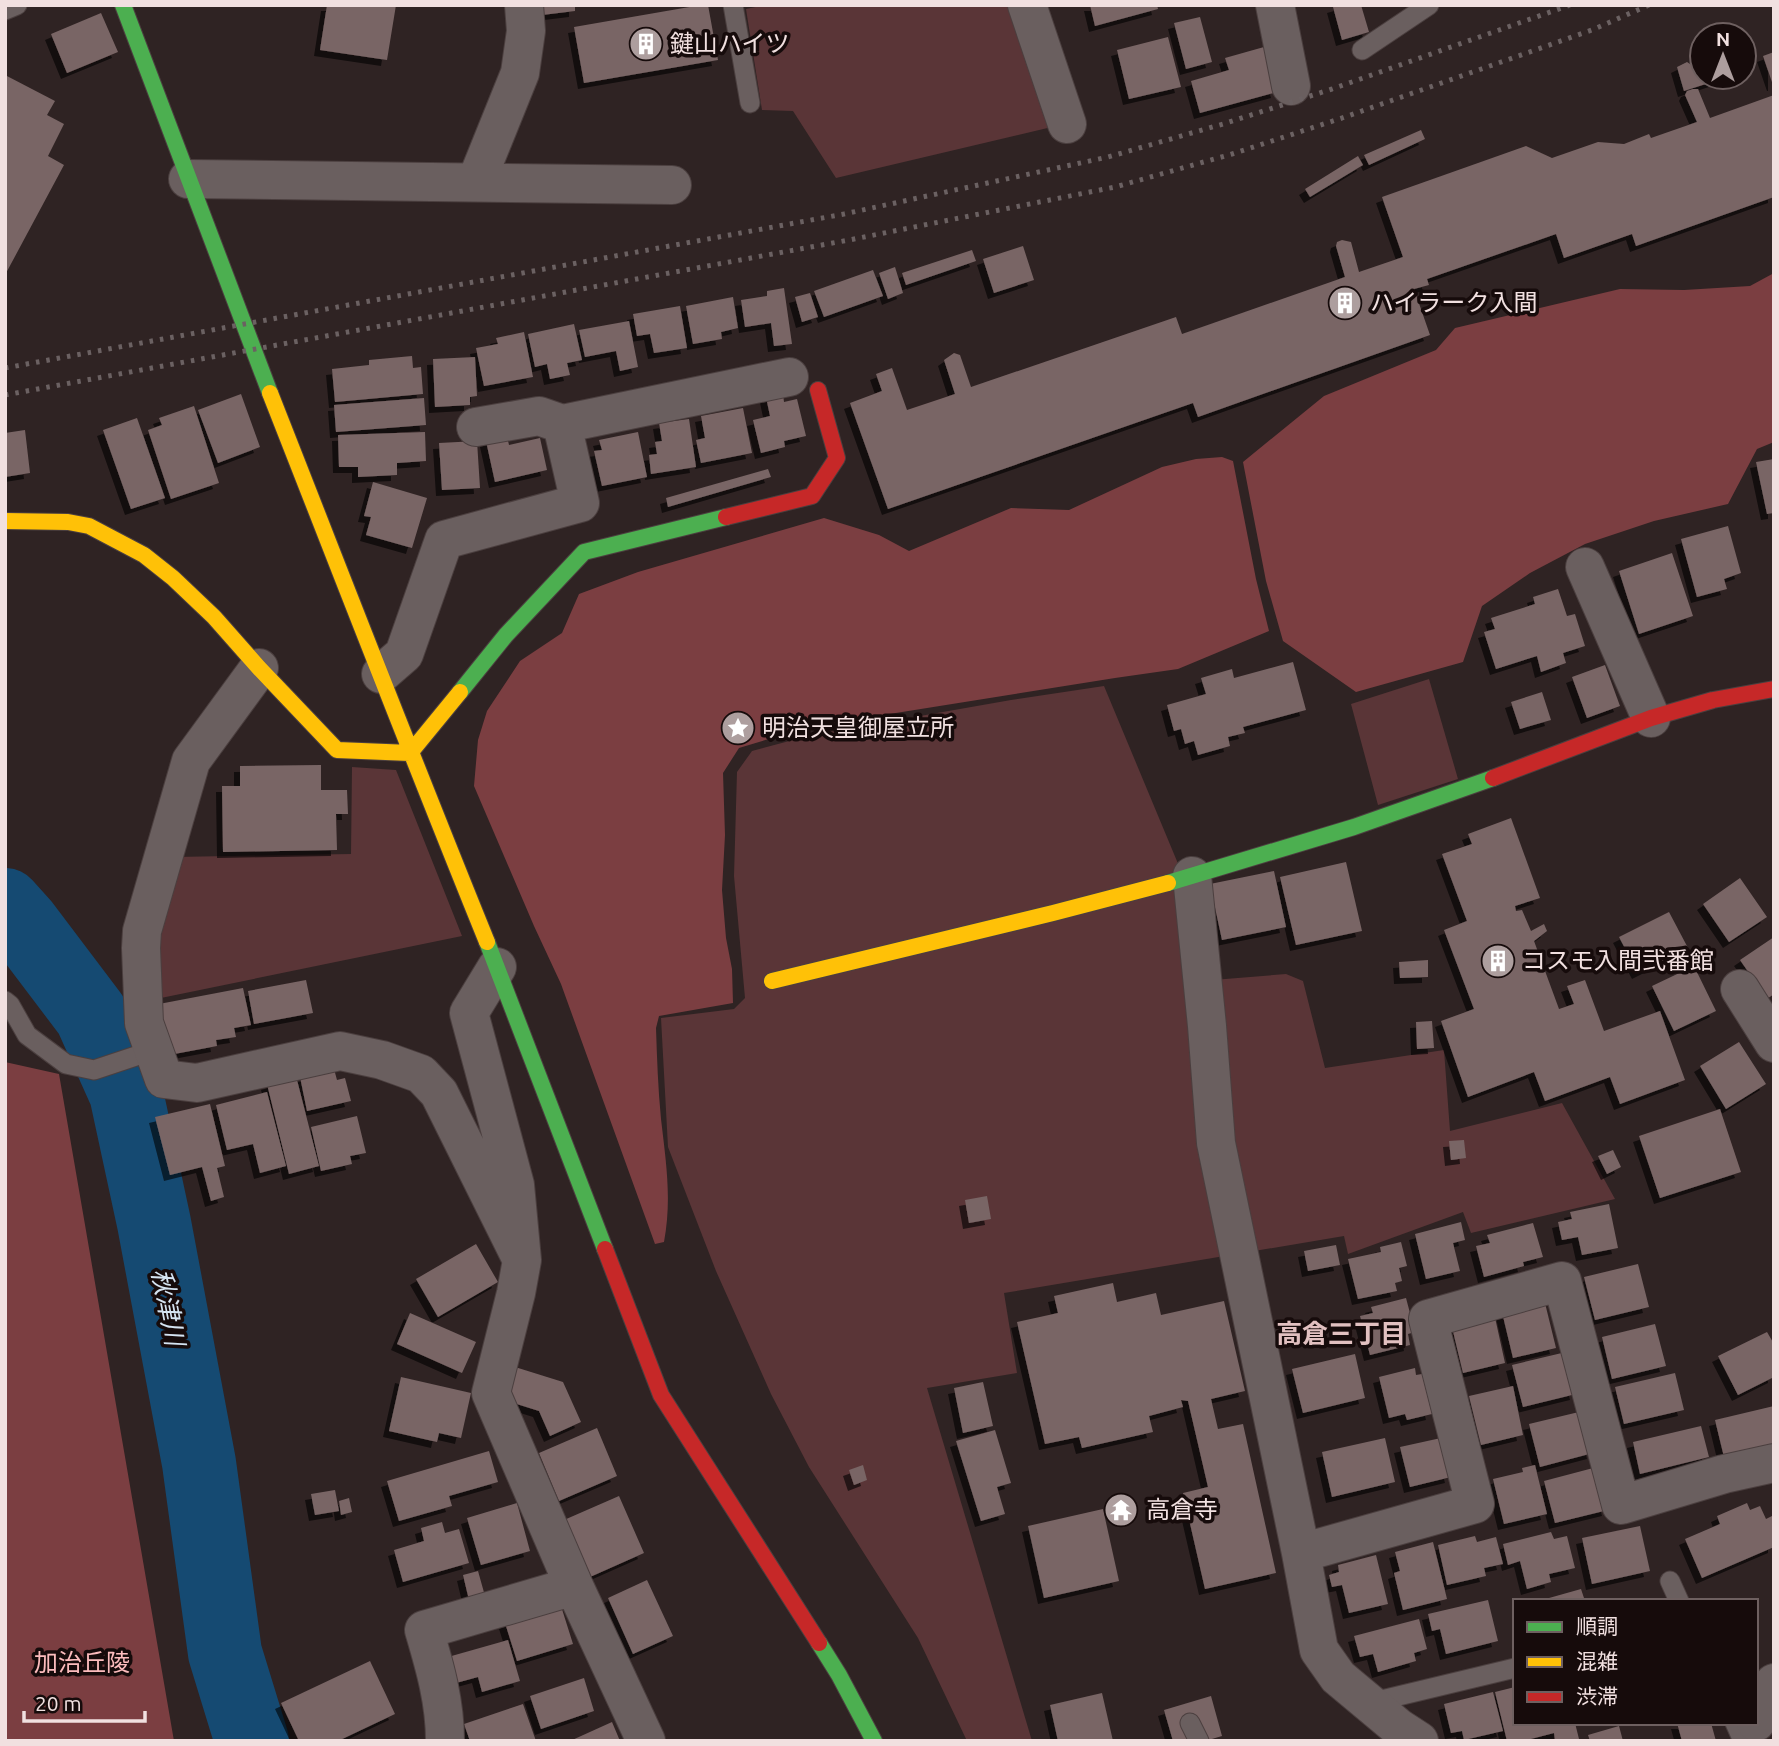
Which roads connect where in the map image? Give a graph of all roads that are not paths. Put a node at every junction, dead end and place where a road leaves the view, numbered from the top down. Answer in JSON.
{"nodes":[{"id":1,"x":16,"y":5,"type":"edge"},
{"id":2,"x":123,"y":5,"type":"edge"},
{"id":3,"x":524,"y":5,"type":"edge"},
{"id":4,"x":733,"y":5,"type":"edge"},
{"id":5,"x":1027,"y":5,"type":"edge"},
{"id":6,"x":1275,"y":5,"type":"edge"},
{"id":7,"x":1429,"y":5,"type":"edge"},
{"id":8,"x":5,"y":10,"type":"edge"},
{"id":9,"x":1362,"y":50,"type":"dead end"},
{"id":10,"x":1290,"y":86,"type":"dead end"},
{"id":11,"x":750,"y":103,"type":"dead end"},
{"id":12,"x":1067,"y":124,"type":"dead end"},
{"id":13,"x":188,"y":179,"type":"junction"},
{"id":14,"x":476,"y":182,"type":"junction"},
{"id":15,"x":672,"y":185,"type":"dead end"},
{"id":16,"x":803,"y":384,"type":"joint"},
{"id":17,"x":562,"y":424,"type":"junction"},
{"id":18,"x":476,"y":427,"type":"dead end"},
{"id":19,"x":5,"y":521,"type":"edge"},
{"id":20,"x":1585,"y":567,"type":"dead end"},
{"id":21,"x":259,"y":668,"type":"junction"},
{"id":22,"x":381,"y":674,"type":"junction"},
{"id":23,"x":1774,"y":689,"type":"edge"},
{"id":24,"x":1651,"y":718,"type":"junction"},
{"id":25,"x":410,"y":753,"type":"junction"},
{"id":26,"x":1192,"y":876,"type":"junction"},
{"id":27,"x":497,"y":967,"type":"junction"},
{"id":28,"x":772,"y":981,"type":"dead end"},
{"id":29,"x":1740,"y":989,"type":"dead end"},
{"id":30,"x":5,"y":1001,"type":"edge"},
{"id":31,"x":1774,"y":1043,"type":"edge"},
{"id":32,"x":152,"y":1051,"type":"junction"},
{"id":33,"x":522,"y":1260,"type":"junction"},
{"id":34,"x":1774,"y":1462,"type":"edge"},
{"id":35,"x":1301,"y":1553,"type":"junction"},
{"id":36,"x":1670,"y":1581,"type":"dead end"},
{"id":37,"x":574,"y":1586,"type":"junction"},
{"id":38,"x":1678,"y":1599,"type":"edge"},
{"id":39,"x":1513,"y":1668,"type":"edge"},
{"id":40,"x":1774,"y":1683,"type":"edge"},
{"id":41,"x":1368,"y":1703,"type":"junction"},
{"id":42,"x":1758,"y":1718,"type":"edge"},
{"id":43,"x":1736,"y":1725,"type":"edge"},
{"id":44,"x":1754,"y":1725,"type":"edge"},
{"id":45,"x":445,"y":1741,"type":"edge"},
{"id":46,"x":646,"y":1741,"type":"edge"},
{"id":47,"x":874,"y":1741,"type":"edge"},
{"id":48,"x":1419,"y":1741,"type":"edge"},
{"id":49,"x":1745,"y":1741,"type":"edge"}],
"edges":[{"from":1,"to":8,"type":"lane"},
{"from":2,"to":13,"type":"street"},
{"from":3,"to":14,"type":"street"},
{"from":4,"to":11,"type":"lane"},
{"from":5,"to":12,"type":"street"},
{"from":6,"to":10,"type":"street"},
{"from":7,"to":9,"type":"lane"},
{"from":13,"to":14,"type":"street"},
{"from":13,"to":22,"type":"street"},
{"from":14,"to":15,"type":"street"},
{"from":16,"to":17,"type":"street"},
{"from":16,"to":25,"type":"street"},
{"from":17,"to":18,"type":"street"},
{"from":17,"to":22,"type":"street"},
{"from":19,"to":21,"type":"street"},
{"from":20,"to":24,"type":"street"},
{"from":21,"to":25,"type":"street"},
{"from":21,"to":32,"type":"street"},
{"from":22,"to":25,"type":"street"},
{"from":23,"to":24,"type":"street"},
{"from":24,"to":26,"type":"street"},
{"from":25,"to":27,"type":"street"},
{"from":26,"to":28,"type":"street"},
{"from":26,"to":35,"type":"street"},
{"from":27,"to":33,"type":"street"},
{"from":27,"to":47,"type":"street"},
{"from":29,"to":31,"type":"street"},
{"from":30,"to":32,"type":"lane"},
{"from":32,"to":33,"type":"street"},
{"from":33,"to":37,"type":"street"},
{"from":34,"to":35,"type":"street"},
{"from":35,"to":41,"type":"street"},
{"from":36,"to":38,"type":"lane"},
{"from":37,"to":45,"type":"street"},
{"from":37,"to":46,"type":"street"},
{"from":39,"to":41,"type":"lane"},
{"from":40,"to":42,"type":"street"},
{"from":41,"to":48,"type":"street"},
{"from":43,"to":49,"type":"lane"},
{"from":44,"to":49,"type":"street"}]}
